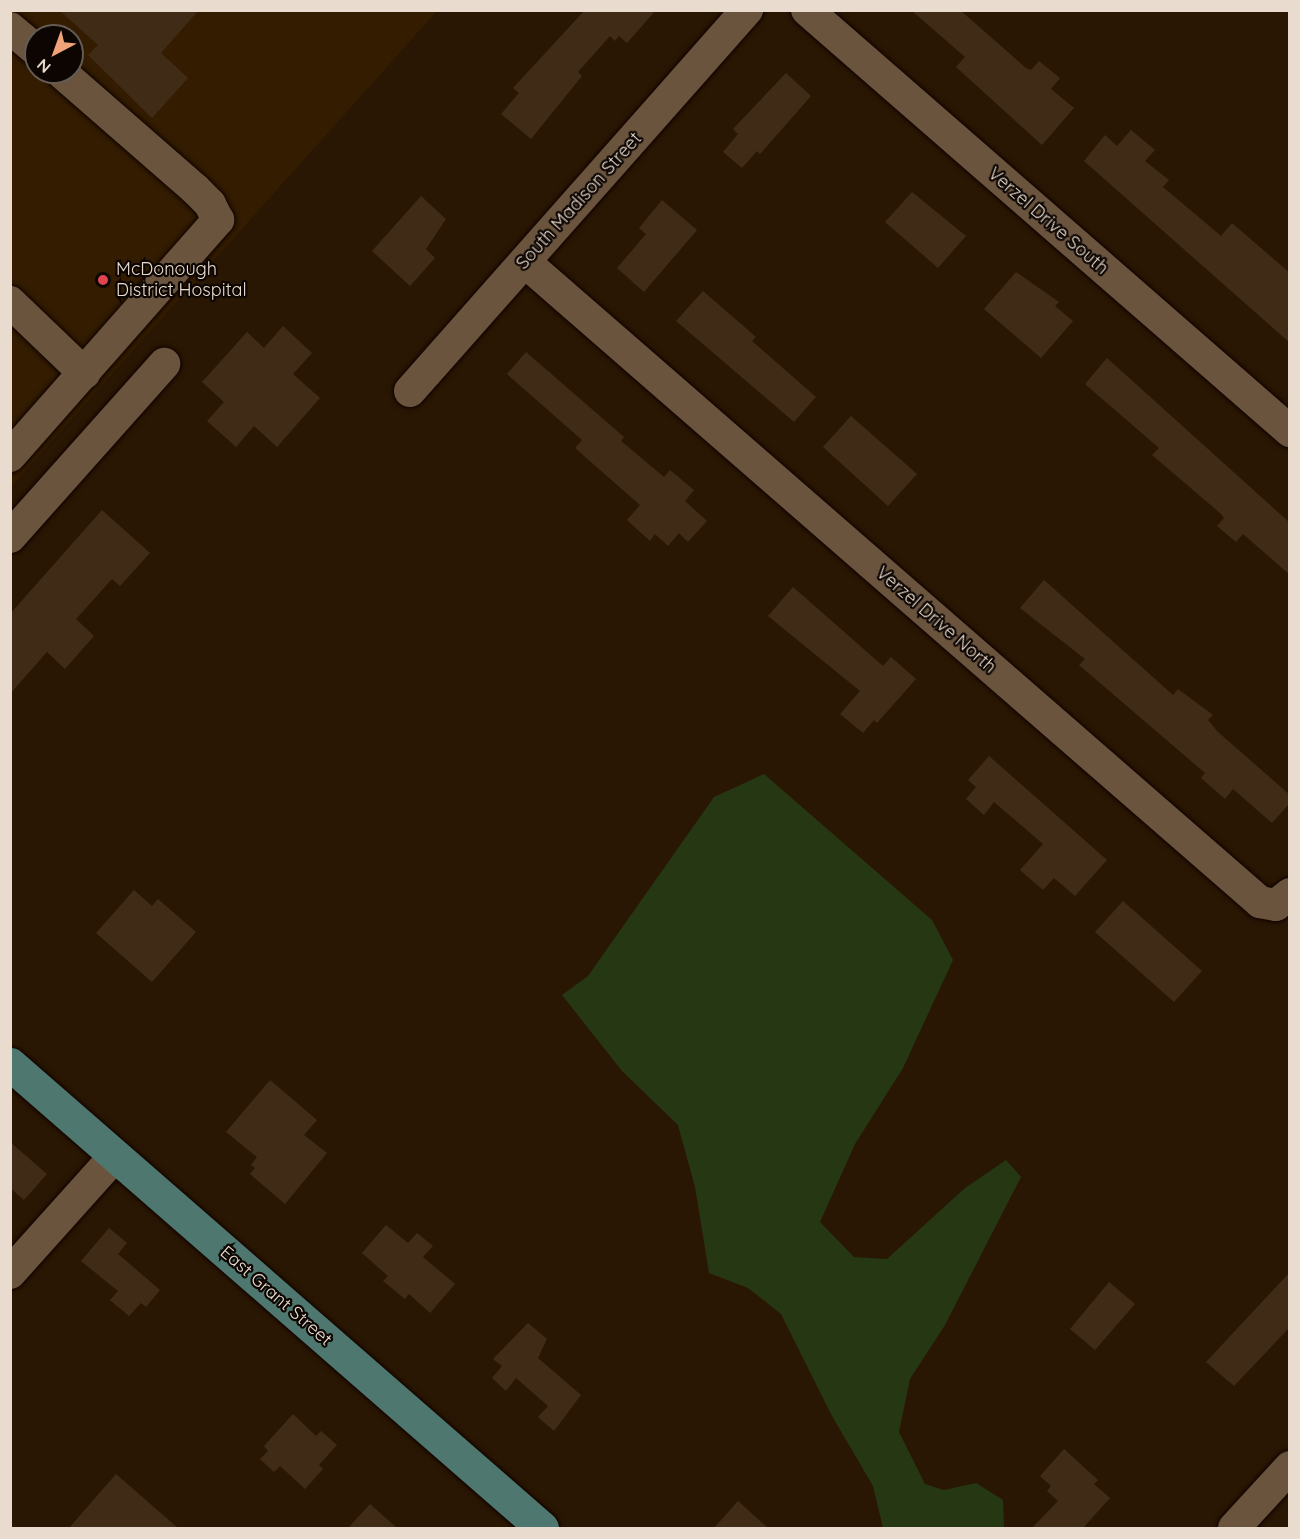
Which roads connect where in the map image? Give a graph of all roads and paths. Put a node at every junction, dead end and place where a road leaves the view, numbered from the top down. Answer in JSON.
{"nodes":[{"id":1,"x":747,"y":10,"type":"edge"},
{"id":2,"x":807,"y":10,"type":"edge"},
{"id":3,"x":75,"y":84,"type":"edge"},
{"id":4,"x":525,"y":262,"type":"junction"},
{"id":5,"x":10,"y":302,"type":"edge"},
{"id":6,"x":164,"y":364,"type":"dead end"},
{"id":7,"x":84,"y":373,"type":"junction"},
{"id":8,"x":410,"y":391,"type":"dead end"},
{"id":9,"x":1290,"y":430,"type":"edge"},
{"id":10,"x":10,"y":456,"type":"edge"},
{"id":11,"x":10,"y":537,"type":"edge"},
{"id":12,"x":1290,"y":894,"type":"edge"},
{"id":13,"x":10,"y":1064,"type":"edge"},
{"id":14,"x":115,"y":1156,"type":"junction"},
{"id":15,"x":10,"y":1273,"type":"edge"},
{"id":16,"x":1290,"y":1467,"type":"edge"},
{"id":17,"x":542,"y":1528,"type":"edge"},
{"id":18,"x":1234,"y":1528,"type":"edge"}],
"edges":[{"from":1,"to":4,"type":"street","name":"South Madison Street"},
{"from":2,"to":9,"type":"street","name":"Verzel Drive South"},
{"from":3,"to":7,"type":"street"},
{"from":4,"to":8,"type":"street","name":"South Madison Street"},
{"from":4,"to":12,"type":"street","name":"Verzel Drive North"},
{"from":5,"to":7,"type":"street"},
{"from":6,"to":11,"type":"street"},
{"from":7,"to":10,"type":"street"},
{"from":13,"to":14,"type":"main road","name":"East Grant Street"},
{"from":14,"to":15,"type":"street"},
{"from":14,"to":17,"type":"main road","name":"East Grant Street"},
{"from":16,"to":18,"type":"street"}]}
